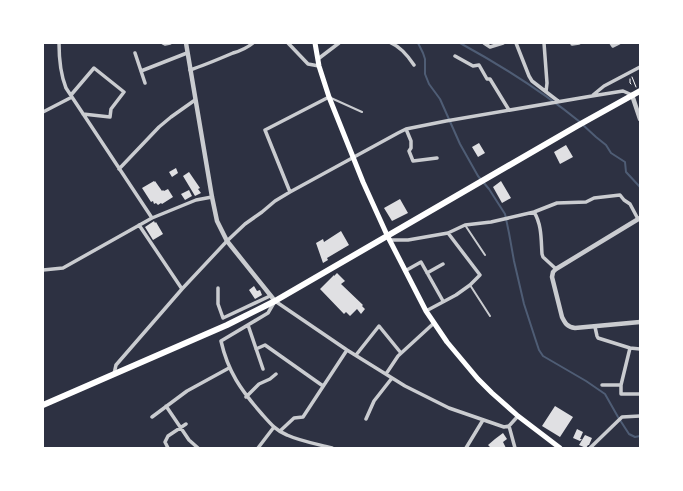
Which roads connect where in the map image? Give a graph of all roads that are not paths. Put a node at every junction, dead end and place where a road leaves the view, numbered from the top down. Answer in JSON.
{"nodes":[{"id":1,"x":59,"y":43,"type":"edge"},
{"id":2,"x":162,"y":43,"type":"edge"},
{"id":3,"x":170,"y":43,"type":"edge"},
{"id":4,"x":186,"y":43,"type":"edge"},
{"id":5,"x":253,"y":43,"type":"edge"},
{"id":6,"x":288,"y":43,"type":"edge"},
{"id":7,"x":315,"y":43,"type":"edge"},
{"id":8,"x":339,"y":43,"type":"edge"},
{"id":9,"x":390,"y":43,"type":"edge"},
{"id":10,"x":484,"y":43,"type":"edge"},
{"id":11,"x":503,"y":43,"type":"edge"},
{"id":12,"x":516,"y":43,"type":"edge"},
{"id":13,"x":544,"y":43,"type":"edge"},
{"id":14,"x":572,"y":43,"type":"edge"},
{"id":15,"x":579,"y":43,"type":"edge"},
{"id":16,"x":611,"y":43,"type":"edge"},
{"id":17,"x":619,"y":43,"type":"edge"},
{"id":18,"x":187,"y":52,"type":"junction"},
{"id":19,"x":135,"y":53,"type":"dead end"},
{"id":20,"x":455,"y":56,"type":"dead end"},
{"id":21,"x":318,"y":60,"type":"junction"},
{"id":22,"x":414,"y":65,"type":"dead end"},
{"id":23,"x":319,"y":66,"type":"junction"},
{"id":24,"x":640,"y":67,"type":"edge"},
{"id":25,"x":190,"y":70,"type":"junction"},
{"id":26,"x":141,"y":71,"type":"junction"},
{"id":27,"x":145,"y":83,"type":"dead end"},
{"id":28,"x":640,"y":91,"type":"edge"},
{"id":29,"x":546,"y":92,"type":"junction"},
{"id":30,"x":632,"y":95,"type":"junction"},
{"id":31,"x":71,"y":96,"type":"junction"},
{"id":32,"x":592,"y":96,"type":"junction"},
{"id":33,"x":329,"y":97,"type":"junction"},
{"id":34,"x":195,"y":100,"type":"junction"},
{"id":35,"x":558,"y":101,"type":"junction"},
{"id":36,"x":509,"y":110,"type":"junction"},
{"id":37,"x":43,"y":112,"type":"edge"},
{"id":38,"x":362,"y":112,"type":"dead end"},
{"id":39,"x":83,"y":114,"type":"junction"},
{"id":40,"x":640,"y":119,"type":"edge"},
{"id":41,"x":406,"y":129,"type":"junction"},
{"id":42,"x":353,"y":157,"type":"junction"},
{"id":43,"x":436,"y":158,"type":"dead end"},
{"id":44,"x":119,"y":169,"type":"junction"},
{"id":45,"x":290,"y":192,"type":"junction"},
{"id":46,"x":212,"y":196,"type":"junction"},
{"id":47,"x":534,"y":212,"type":"junction"},
{"id":48,"x":152,"y":218,"type":"junction"},
{"id":49,"x":639,"y":218,"type":"edge"},
{"id":50,"x":139,"y":225,"type":"junction"},
{"id":51,"x":465,"y":225,"type":"junction"},
{"id":52,"x":448,"y":233,"type":"junction"},
{"id":53,"x":388,"y":238,"type":"junction"},
{"id":54,"x":227,"y":241,"type":"junction"},
{"id":55,"x":485,"y":255,"type":"dead end"},
{"id":56,"x":443,"y":264,"type":"dead end"},
{"id":57,"x":556,"y":269,"type":"junction"},
{"id":58,"x":43,"y":270,"type":"edge"},
{"id":59,"x":405,"y":271,"type":"junction"},
{"id":60,"x":427,"y":273,"type":"junction"},
{"id":61,"x":470,"y":285,"type":"junction"},
{"id":62,"x":218,"y":288,"type":"dead end"},
{"id":63,"x":182,"y":289,"type":"junction"},
{"id":64,"x":273,"y":298,"type":"junction"},
{"id":65,"x":443,"y":301,"type":"junction"},
{"id":66,"x":426,"y":311,"type":"junction"},
{"id":67,"x":490,"y":316,"type":"dead end"},
{"id":68,"x":640,"y":322,"type":"edge"},
{"id":69,"x":434,"y":323,"type":"junction"},
{"id":70,"x":248,"y":325,"type":"junction"},
{"id":71,"x":595,"y":327,"type":"junction"},
{"id":72,"x":630,"y":348,"type":"junction"},
{"id":73,"x":256,"y":349,"type":"junction"},
{"id":74,"x":640,"y":349,"type":"edge"},
{"id":75,"x":347,"y":350,"type":"junction"},
{"id":76,"x":401,"y":353,"type":"junction"},
{"id":77,"x":356,"y":355,"type":"junction"},
{"id":78,"x":229,"y":368,"type":"junction"},
{"id":79,"x":263,"y":369,"type":"dead end"},
{"id":80,"x":114,"y":374,"type":"junction"},
{"id":81,"x":276,"y":374,"type":"dead end"},
{"id":82,"x":386,"y":374,"type":"junction"},
{"id":83,"x":392,"y":378,"type":"junction"},
{"id":84,"x":602,"y":385,"type":"dead end"},
{"id":85,"x":621,"y":385,"type":"junction"},
{"id":86,"x":323,"y":386,"type":"junction"},
{"id":87,"x":640,"y":394,"type":"edge"},
{"id":88,"x":246,"y":397,"type":"junction"},
{"id":89,"x":43,"y":405,"type":"edge"},
{"id":90,"x":166,"y":406,"type":"junction"},
{"id":91,"x":152,"y":416,"type":"dead end"},
{"id":92,"x":518,"y":416,"type":"junction"},
{"id":93,"x":640,"y":416,"type":"edge"},
{"id":94,"x":366,"y":419,"type":"dead end"},
{"id":95,"x":483,"y":420,"type":"junction"},
{"id":96,"x":186,"y":424,"type":"dead end"},
{"id":97,"x":509,"y":426,"type":"junction"},
{"id":98,"x":274,"y":427,"type":"junction"},
{"id":99,"x":180,"y":428,"type":"junction"},
{"id":100,"x":280,"y":431,"type":"junction"},
{"id":101,"x":560,"y":447,"type":"edge"},
{"id":102,"x":168,"y":448,"type":"edge"},
{"id":103,"x":198,"y":448,"type":"edge"},
{"id":104,"x":258,"y":448,"type":"edge"},
{"id":105,"x":332,"y":448,"type":"edge"},
{"id":106,"x":466,"y":448,"type":"edge"},
{"id":107,"x":515,"y":448,"type":"edge"},
{"id":108,"x":590,"y":448,"type":"edge"}],
"edges":[{"from":1,"to":31,"type":"street"},
{"from":2,"to":3,"type":"street"},
{"from":4,"to":18,"type":"street"},
{"from":5,"to":25,"type":"street"},
{"from":6,"to":23,"type":"street"},
{"from":7,"to":21,"type":"main road"},
{"from":8,"to":21,"type":"street"},
{"from":9,"to":22,"type":"street"},
{"from":10,"to":11,"type":"street"},
{"from":12,"to":29,"type":"street"},
{"from":13,"to":29,"type":"street"},
{"from":14,"to":15,"type":"street"},
{"from":16,"to":17,"type":"street"},
{"from":18,"to":25,"type":"street"},
{"from":18,"to":26,"type":"street"},
{"from":19,"to":26,"type":"street"},
{"from":20,"to":36,"type":"street"},
{"from":21,"to":23,"type":"main road"},
{"from":23,"to":33,"type":"main road"},
{"from":24,"to":32,"type":"street"},
{"from":25,"to":34,"type":"street"},
{"from":26,"to":27,"type":"street"},
{"from":28,"to":30,"type":"highway"},
{"from":29,"to":35,"type":"street"},
{"from":30,"to":32,"type":"street"},
{"from":30,"to":40,"type":"street"},
{"from":30,"to":53,"type":"highway"},
{"from":31,"to":37,"type":"street"},
{"from":31,"to":39,"type":"street"},
{"from":31,"to":39,"type":"street"},
{"from":32,"to":35,"type":"street"},
{"from":33,"to":38,"type":"lane"},
{"from":33,"to":42,"type":"main road"},
{"from":33,"to":45,"type":"street"},
{"from":34,"to":44,"type":"street"},
{"from":34,"to":46,"type":"street"},
{"from":35,"to":36,"type":"street"},
{"from":36,"to":41,"type":"street"},
{"from":39,"to":44,"type":"street"},
{"from":41,"to":42,"type":"street"},
{"from":41,"to":43,"type":"street"},
{"from":42,"to":45,"type":"street"},
{"from":42,"to":53,"type":"main road"},
{"from":44,"to":48,"type":"street"},
{"from":45,"to":54,"type":"street"},
{"from":46,"to":48,"type":"street"},
{"from":46,"to":54,"type":"street"},
{"from":47,"to":49,"type":"street"},
{"from":47,"to":51,"type":"street"},
{"from":47,"to":57,"type":"street"},
{"from":48,"to":50,"type":"street"},
{"from":49,"to":57,"type":"street"},
{"from":50,"to":58,"type":"street"},
{"from":50,"to":63,"type":"street"},
{"from":51,"to":52,"type":"street"},
{"from":51,"to":55,"type":"lane"},
{"from":52,"to":53,"type":"street"},
{"from":52,"to":61,"type":"street"},
{"from":53,"to":59,"type":"main road"},
{"from":53,"to":64,"type":"highway"},
{"from":54,"to":63,"type":"street"},
{"from":54,"to":64,"type":"street"},
{"from":56,"to":60,"type":"street"},
{"from":57,"to":71,"type":"street"},
{"from":59,"to":60,"type":"street"},
{"from":59,"to":66,"type":"main road"},
{"from":60,"to":65,"type":"street"},
{"from":61,"to":65,"type":"street"},
{"from":61,"to":67,"type":"lane"},
{"from":62,"to":64,"type":"street"},
{"from":63,"to":80,"type":"street"},
{"from":64,"to":70,"type":"street"},
{"from":64,"to":75,"type":"street"},
{"from":64,"to":80,"type":"highway"},
{"from":65,"to":66,"type":"street"},
{"from":66,"to":69,"type":"main road"},
{"from":68,"to":71,"type":"street"},
{"from":69,"to":76,"type":"street"},
{"from":69,"to":92,"type":"main road"},
{"from":70,"to":73,"type":"street"},
{"from":70,"to":78,"type":"street"},
{"from":71,"to":72,"type":"street"},
{"from":72,"to":74,"type":"street"},
{"from":72,"to":85,"type":"street"},
{"from":73,"to":79,"type":"street"},
{"from":73,"to":86,"type":"street"},
{"from":75,"to":77,"type":"street"},
{"from":75,"to":86,"type":"street"},
{"from":76,"to":77,"type":"street"},
{"from":76,"to":82,"type":"street"},
{"from":77,"to":82,"type":"street"},
{"from":78,"to":88,"type":"street"},
{"from":78,"to":90,"type":"street"},
{"from":80,"to":89,"type":"highway"},
{"from":81,"to":88,"type":"street"},
{"from":82,"to":83,"type":"street"},
{"from":83,"to":94,"type":"street"},
{"from":83,"to":95,"type":"street"},
{"from":84,"to":85,"type":"street"},
{"from":85,"to":87,"type":"street"},
{"from":86,"to":100,"type":"street"},
{"from":88,"to":98,"type":"street"},
{"from":90,"to":91,"type":"street"},
{"from":90,"to":99,"type":"street"},
{"from":92,"to":97,"type":"street"},
{"from":92,"to":101,"type":"main road"},
{"from":93,"to":108,"type":"street"},
{"from":95,"to":97,"type":"street"},
{"from":95,"to":106,"type":"street"},
{"from":96,"to":99,"type":"street"},
{"from":97,"to":107,"type":"street"},
{"from":98,"to":100,"type":"street"},
{"from":98,"to":104,"type":"street"},
{"from":99,"to":102,"type":"street"},
{"from":99,"to":103,"type":"street"},
{"from":100,"to":105,"type":"street"}]}
